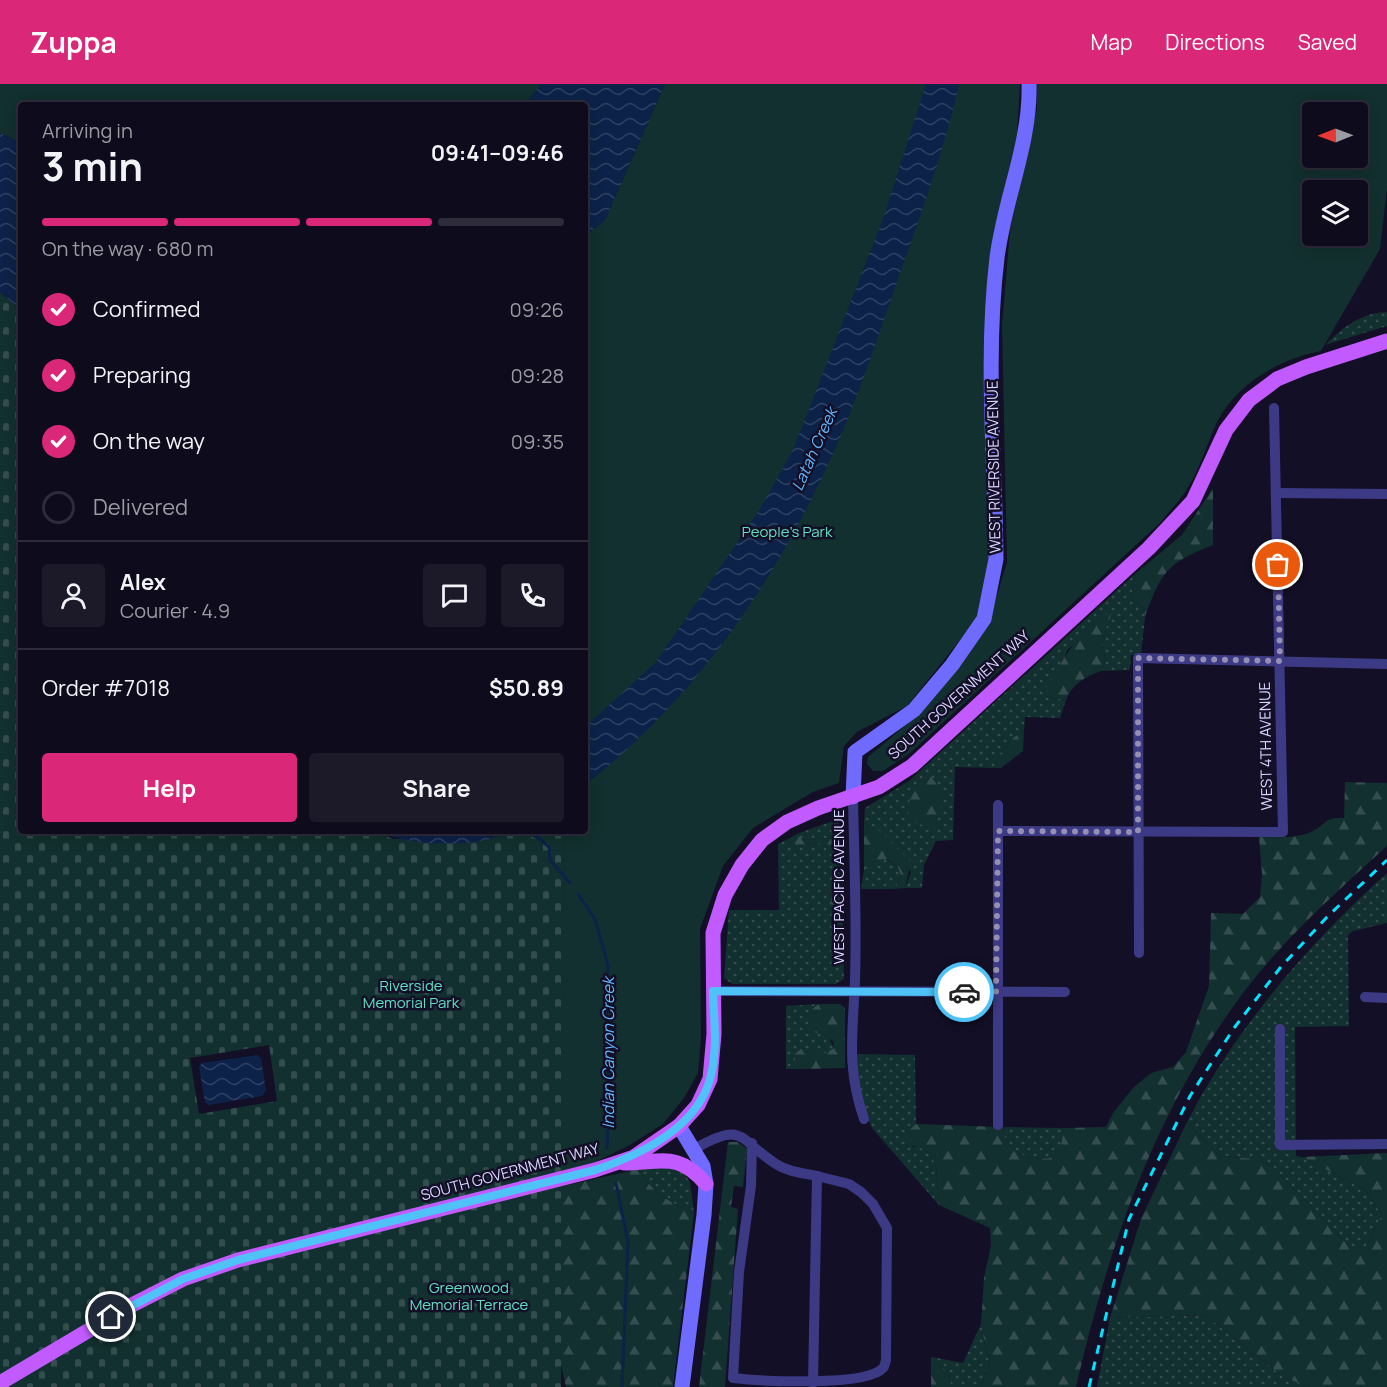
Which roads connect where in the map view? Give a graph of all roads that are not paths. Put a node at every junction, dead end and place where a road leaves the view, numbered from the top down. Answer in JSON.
{"nodes":[{"id":1,"x":1029,"y":84,"type":"edge"},
{"id":2,"x":1387,"y":341,"type":"edge"},
{"id":3,"x":1274,"y":408,"type":"dead end"},
{"id":4,"x":1278,"y":493,"type":"junction"},
{"id":5,"x":1387,"y":494,"type":"edge"},
{"id":6,"x":1280,"y":661,"type":"junction"},
{"id":7,"x":1387,"y":664,"type":"edge"},
{"id":8,"x":854,"y":797,"type":"junction"},
{"id":9,"x":998,"y":805,"type":"dead end"},
{"id":10,"x":998,"y":831,"type":"junction"},
{"id":11,"x":1138,"y":832,"type":"junction"},
{"id":12,"x":1139,"y":952,"type":"dead end"},
{"id":13,"x":713,"y":991,"type":"junction"},
{"id":14,"x":854,"y":992,"type":"junction"},
{"id":15,"x":996,"y":992,"type":"junction"},
{"id":16,"x":1065,"y":992,"type":"dead end"},
{"id":17,"x":1365,"y":997,"type":"dead end"},
{"id":18,"x":1387,"y":998,"type":"edge"},
{"id":19,"x":1280,"y":1029,"type":"dead end"},
{"id":20,"x":864,"y":1119,"type":"dead end"},
{"id":21,"x":998,"y":1125,"type":"dead end"},
{"id":22,"x":679,"y":1126,"type":"junction"},
{"id":23,"x":752,"y":1143,"type":"junction"},
{"id":24,"x":1387,"y":1144,"type":"edge"},
{"id":25,"x":694,"y":1149,"type":"junction"},
{"id":26,"x":615,"y":1163,"type":"junction"},
{"id":27,"x":817,"y":1176,"type":"junction"},
{"id":28,"x":706,"y":1184,"type":"junction"},
{"id":29,"x":0,"y":1383,"type":"edge"},
{"id":30,"x":813,"y":1383,"type":"junction"},
{"id":31,"x":682,"y":1387,"type":"edge"}],
"edges":[{"from":1,"to":8,"type":"main road","name":"WEST RIVERSIDE AVENUE"},
{"from":2,"to":8,"type":"main road","name":"SOUTH GOVERNMENT WAY"},
{"from":3,"to":4,"type":"street","name":"WEST 4TH AVENUE"},
{"from":4,"to":5,"type":"street"},
{"from":4,"to":6,"type":"street","name":"WEST 4TH AVENUE"},
{"from":6,"to":7,"type":"street"},
{"from":6,"to":11,"type":"street","name":"WEST 4TH AVENUE"},
{"from":6,"to":11,"type":"street"},
{"from":8,"to":13,"type":"main road","name":"SOUTH GOVERNMENT WAY"},
{"from":8,"to":14,"type":"street","name":"WEST PACIFIC AVENUE"},
{"from":9,"to":10,"type":"street"},
{"from":10,"to":11,"type":"street"},
{"from":10,"to":15,"type":"street"},
{"from":11,"to":12,"type":"street"},
{"from":13,"to":14,"type":"street"},
{"from":13,"to":22,"type":"main road","name":"SOUTH GOVERNMENT WAY"},
{"from":14,"to":15,"type":"street"},
{"from":14,"to":20,"type":"street","name":"WEST PACIFIC AVENUE"},
{"from":15,"to":16,"type":"street"},
{"from":15,"to":21,"type":"street"},
{"from":17,"to":18,"type":"street"},
{"from":19,"to":24,"type":"street"},
{"from":22,"to":25,"type":"main road"},
{"from":22,"to":26,"type":"main road","name":"SOUTH GOVERNMENT WAY"},
{"from":23,"to":25,"type":"street"},
{"from":23,"to":27,"type":"street"},
{"from":23,"to":30,"type":"street"},
{"from":25,"to":28,"type":"main road"},
{"from":26,"to":28,"type":"main road"},
{"from":26,"to":29,"type":"main road","name":"SOUTH GOVERNMENT WAY"},
{"from":27,"to":30,"type":"street"},
{"from":27,"to":30,"type":"street"},
{"from":28,"to":31,"type":"main road"}]}
